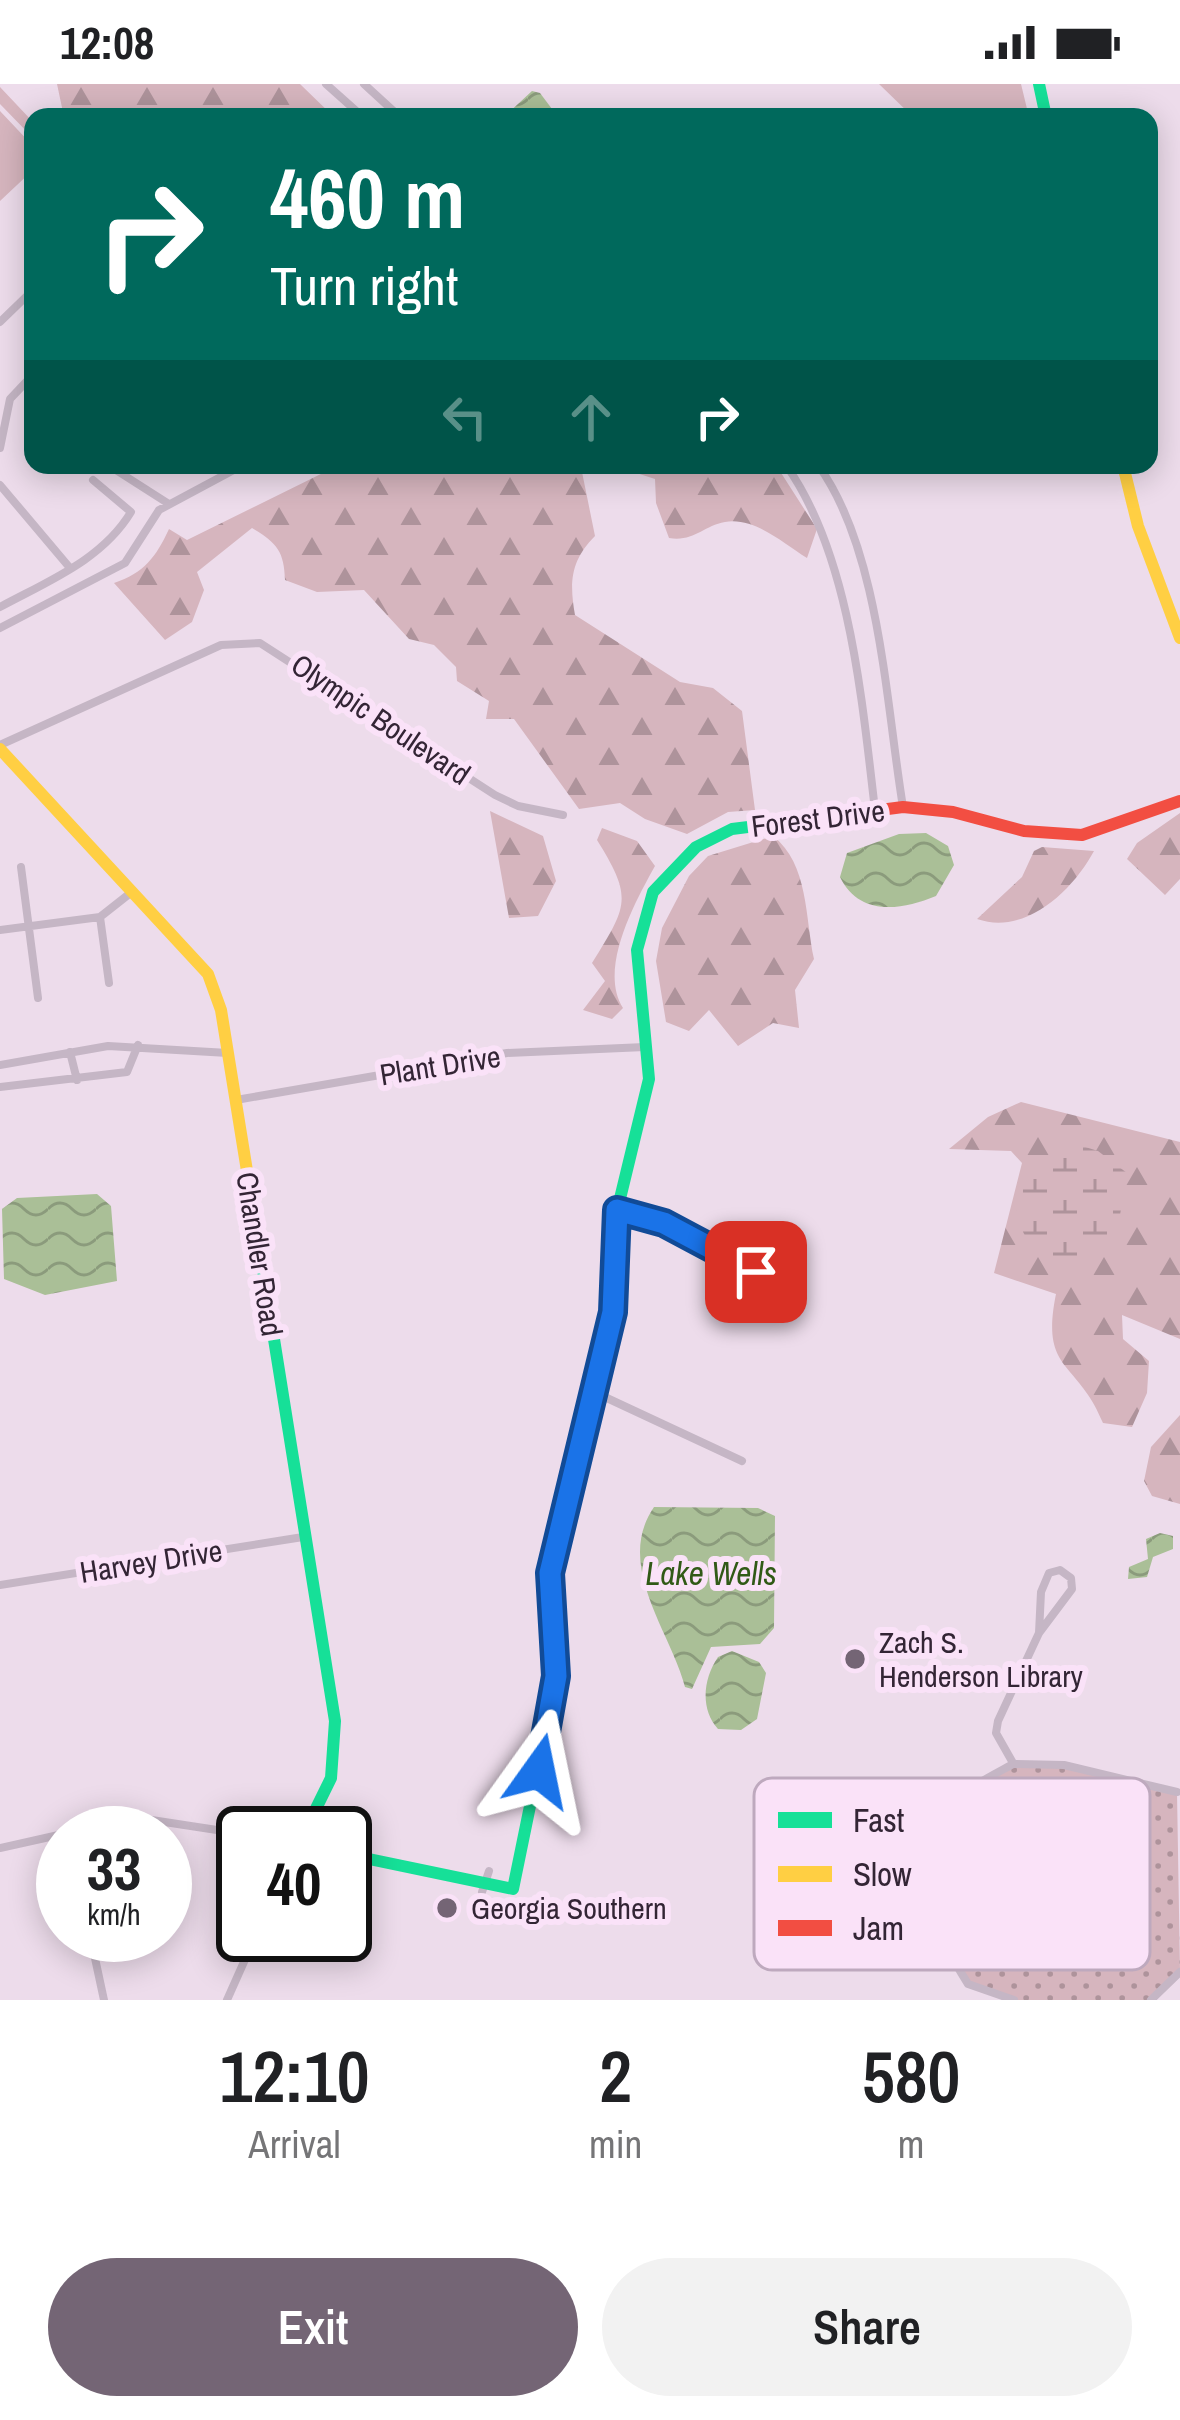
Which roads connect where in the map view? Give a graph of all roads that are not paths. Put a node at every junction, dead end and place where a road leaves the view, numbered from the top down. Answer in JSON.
{"nodes":[{"id":1,"x":326,"y":84,"type":"edge"},
{"id":2,"x":364,"y":84,"type":"edge"},
{"id":3,"x":353,"y":108,"type":"edge"},
{"id":4,"x":390,"y":108,"type":"edge"},
{"id":5,"x":24,"y":299,"type":"edge"},
{"id":6,"x":0,"y":322,"type":"edge"},
{"id":7,"x":24,"y":384,"type":"edge"},
{"id":8,"x":0,"y":448,"type":"edge"},
{"id":9,"x":122,"y":474,"type":"edge"},
{"id":10,"x":226,"y":474,"type":"edge"},
{"id":11,"x":791,"y":474,"type":"edge"},
{"id":12,"x":823,"y":474,"type":"edge"},
{"id":13,"x":1125,"y":474,"type":"edge"},
{"id":14,"x":93,"y":480,"type":"dead end"},
{"id":15,"x":0,"y":485,"type":"edge"},
{"id":16,"x":169,"y":505,"type":"junction"},
{"id":17,"x":70,"y":568,"type":"junction"},
{"id":18,"x":0,"y":607,"type":"edge"},
{"id":19,"x":0,"y":628,"type":"edge"},
{"id":20,"x":1180,"y":638,"type":"edge"},
{"id":21,"x":0,"y":747,"type":"edge"},
{"id":22,"x":1180,"y":801,"type":"edge"},
{"id":23,"x":902,"y":807,"type":"junction"},
{"id":24,"x":875,"y":809,"type":"junction"},
{"id":25,"x":563,"y":814,"type":"dead end"},
{"id":26,"x":21,"y":867,"type":"dead end"},
{"id":27,"x":133,"y":891,"type":"junction"},
{"id":28,"x":100,"y":916,"type":"junction"},
{"id":29,"x":29,"y":925,"type":"junction"},
{"id":30,"x":0,"y":930,"type":"edge"},
{"id":31,"x":109,"y":982,"type":"dead end"},
{"id":32,"x":38,"y":998,"type":"dead end"},
{"id":33,"x":137,"y":1045,"type":"junction"},
{"id":34,"x":645,"y":1047,"type":"junction"},
{"id":35,"x":70,"y":1051,"type":"junction"},
{"id":36,"x":228,"y":1054,"type":"junction"},
{"id":37,"x":0,"y":1065,"type":"edge"},
{"id":38,"x":77,"y":1080,"type":"junction"},
{"id":39,"x":0,"y":1087,"type":"edge"},
{"id":40,"x":236,"y":1100,"type":"junction"},
{"id":41,"x":617,"y":1210,"type":"junction"},
{"id":42,"x":785,"y":1286,"type":"dead end"},
{"id":43,"x":592,"y":1391,"type":"junction"},
{"id":44,"x":742,"y":1461,"type":"dead end"},
{"id":45,"x":303,"y":1537,"type":"junction"},
{"id":46,"x":0,"y":1585,"type":"edge"},
{"id":47,"x":1039,"y":1633,"type":"junction"},
{"id":48,"x":1013,"y":1764,"type":"junction"},
{"id":49,"x":992,"y":1778,"type":"edge"},
{"id":50,"x":1119,"y":1778,"type":"edge"},
{"id":51,"x":319,"y":1805,"type":"edge"},
{"id":52,"x":36,"y":1840,"type":"edge"},
{"id":53,"x":0,"y":1848,"type":"edge"},
{"id":54,"x":372,"y":1859,"type":"edge"},
{"id":55,"x":96,"y":1962,"type":"edge"},
{"id":56,"x":244,"y":1962,"type":"edge"},
{"id":57,"x":961,"y":1970,"type":"edge"},
{"id":58,"x":1180,"y":1972,"type":"edge"},
{"id":59,"x":104,"y":2000,"type":"edge"},
{"id":60,"x":226,"y":2000,"type":"edge"},
{"id":61,"x":1014,"y":2000,"type":"edge"},
{"id":62,"x":1151,"y":2000,"type":"edge"}],
"edges":[{"from":1,"to":3,"type":"street"},
{"from":2,"to":4,"type":"street"},
{"from":5,"to":6,"type":"street"},
{"from":7,"to":8,"type":"street"},
{"from":9,"to":16,"type":"street"},
{"from":10,"to":16,"type":"street"},
{"from":11,"to":24,"type":"street"},
{"from":12,"to":23,"type":"street"},
{"from":13,"to":20,"type":"street"},
{"from":14,"to":17,"type":"street"},
{"from":15,"to":17,"type":"street"},
{"from":16,"to":19,"type":"street"},
{"from":17,"to":18,"type":"street"},
{"from":21,"to":25,"type":"street","name":"Olympic Boulevard"},
{"from":21,"to":27,"type":"street","name":"Chandler Road"},
{"from":22,"to":23,"type":"street","name":"Forest Drive"},
{"from":23,"to":24,"type":"street","name":"Forest Drive"},
{"from":24,"to":34,"type":"street","name":"Forest Drive"},
{"from":26,"to":29,"type":"street"},
{"from":27,"to":28,"type":"street"},
{"from":27,"to":36,"type":"street","name":"Chandler Road"},
{"from":28,"to":29,"type":"street"},
{"from":28,"to":31,"type":"street"},
{"from":29,"to":30,"type":"street"},
{"from":29,"to":32,"type":"street"},
{"from":33,"to":35,"type":"street"},
{"from":33,"to":36,"type":"street"},
{"from":33,"to":38,"type":"street"},
{"from":34,"to":40,"type":"street","name":"Plant Drive"},
{"from":34,"to":41,"type":"street","name":"Forest Drive"},
{"from":35,"to":37,"type":"street"},
{"from":35,"to":38,"type":"street"},
{"from":36,"to":40,"type":"street","name":"Chandler Road"},
{"from":38,"to":39,"type":"street"},
{"from":40,"to":45,"type":"street","name":"Chandler Road"},
{"from":41,"to":42,"type":"street"},
{"from":41,"to":43,"type":"street","name":"Forest Drive"},
{"from":43,"to":44,"type":"street"},
{"from":43,"to":54,"type":"street","name":"Forest Drive"},
{"from":45,"to":46,"type":"street","name":"Harvey Drive"},
{"from":45,"to":51,"type":"street","name":"Chandler Road"},
{"from":47,"to":47,"type":"street"},
{"from":47,"to":48,"type":"street"},
{"from":48,"to":49,"type":"street"},
{"from":48,"to":50,"type":"street"},
{"from":52,"to":53,"type":"street"},
{"from":55,"to":59,"type":"street"},
{"from":56,"to":60,"type":"street"},
{"from":57,"to":61,"type":"street"},
{"from":58,"to":62,"type":"street"}]}
